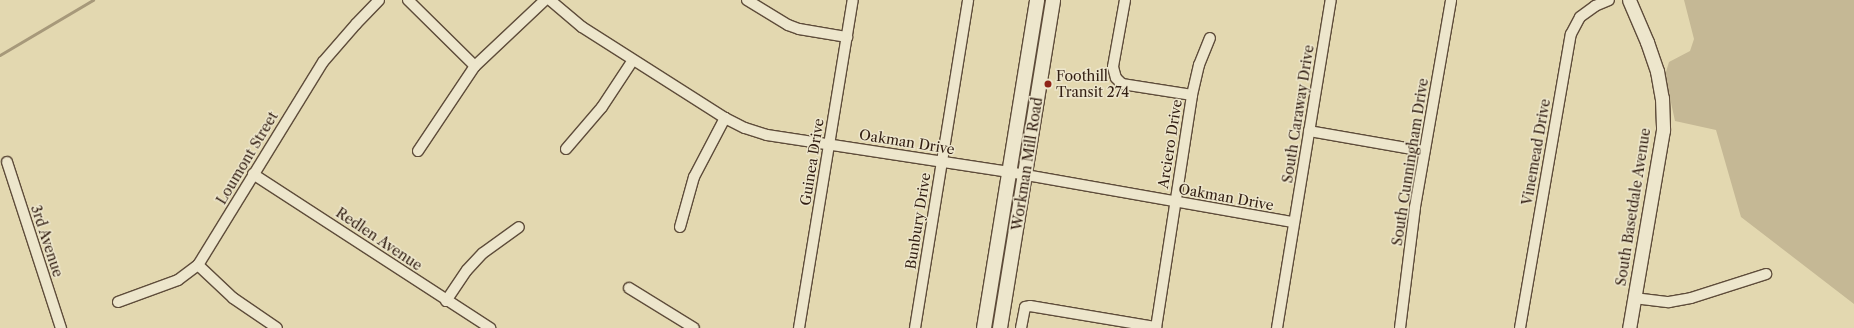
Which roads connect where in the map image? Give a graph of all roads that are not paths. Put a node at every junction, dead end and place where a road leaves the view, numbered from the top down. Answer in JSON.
{"nodes":[{"id":1,"x":379,"y":0,"type":"edge"},
{"id":2,"x":408,"y":0,"type":"edge"},
{"id":3,"x":545,"y":0,"type":"edge"},
{"id":4,"x":550,"y":0,"type":"edge"},
{"id":5,"x":747,"y":0,"type":"edge"},
{"id":6,"x":852,"y":0,"type":"edge"},
{"id":7,"x":968,"y":0,"type":"edge"},
{"id":8,"x":1036,"y":0,"type":"edge"},
{"id":9,"x":1053,"y":0,"type":"edge"},
{"id":10,"x":1125,"y":0,"type":"edge"},
{"id":11,"x":1331,"y":0,"type":"edge"},
{"id":12,"x":1451,"y":0,"type":"edge"},
{"id":13,"x":1609,"y":0,"type":"edge"},
{"id":14,"x":1629,"y":0,"type":"edge"},
{"id":15,"x":847,"y":37,"type":"junction"},
{"id":16,"x":1210,"y":38,"type":"dead end"},
{"id":17,"x":633,"y":60,"type":"junction"},
{"id":18,"x":476,"y":66,"type":"junction"},
{"id":19,"x":1192,"y":95,"type":"junction"},
{"id":20,"x":725,"y":118,"type":"junction"},
{"id":21,"x":1309,"y":131,"type":"junction"},
{"id":22,"x":829,"y":144,"type":"junction"},
{"id":23,"x":566,"y":149,"type":"dead end"},
{"id":24,"x":418,"y":151,"type":"dead end"},
{"id":25,"x":1424,"y":151,"type":"junction"},
{"id":26,"x":7,"y":162,"type":"dead end"},
{"id":27,"x":942,"y":162,"type":"junction"},
{"id":28,"x":1009,"y":172,"type":"junction"},
{"id":29,"x":253,"y":174,"type":"junction"},
{"id":30,"x":1025,"y":175,"type":"junction"},
{"id":31,"x":1174,"y":202,"type":"junction"},
{"id":32,"x":1294,"y":222,"type":"junction"},
{"id":33,"x":519,"y":227,"type":"dead end"},
{"id":34,"x":680,"y":227,"type":"dead end"},
{"id":35,"x":198,"y":265,"type":"junction"},
{"id":36,"x":1766,"y":274,"type":"dead end"},
{"id":37,"x":628,"y":288,"type":"dead end"},
{"id":38,"x":1634,"y":298,"type":"junction"},
{"id":39,"x":446,"y":301,"type":"junction"},
{"id":40,"x":118,"y":302,"type":"dead end"},
{"id":41,"x":61,"y":328,"type":"edge"},
{"id":42,"x":277,"y":328,"type":"edge"},
{"id":43,"x":490,"y":328,"type":"edge"},
{"id":44,"x":694,"y":328,"type":"edge"},
{"id":45,"x":799,"y":328,"type":"edge"},
{"id":46,"x":915,"y":328,"type":"edge"},
{"id":47,"x":984,"y":328,"type":"edge"},
{"id":48,"x":1000,"y":328,"type":"edge"},
{"id":49,"x":1021,"y":328,"type":"edge"},
{"id":50,"x":1156,"y":328,"type":"edge"},
{"id":51,"x":1277,"y":328,"type":"edge"},
{"id":52,"x":1400,"y":328,"type":"edge"},
{"id":53,"x":1520,"y":328,"type":"edge"},
{"id":54,"x":1629,"y":328,"type":"edge"}],
"edges":[{"from":1,"to":29,"type":"street","name":"Loumont Street"},
{"from":2,"to":18,"type":"street"},
{"from":3,"to":18,"type":"street"},
{"from":4,"to":17,"type":"street","name":"Oakman Drive"},
{"from":5,"to":15,"type":"street"},
{"from":6,"to":15,"type":"street","name":"Guinea Drive"},
{"from":7,"to":27,"type":"street","name":"Bunbury Drive"},
{"from":8,"to":28,"type":"main road","name":"Workman Mill Road"},
{"from":9,"to":30,"type":"main road","name":"Workman Mill Road"},
{"from":10,"to":19,"type":"street"},
{"from":11,"to":21,"type":"street","name":"South Caraway Drive"},
{"from":12,"to":25,"type":"street","name":"South Cunningham Drive"},
{"from":13,"to":53,"type":"street","name":"Vinemead Drive"},
{"from":14,"to":38,"type":"street","name":"South Basetdale Avenue"},
{"from":15,"to":22,"type":"street","name":"Guinea Drive"},
{"from":16,"to":19,"type":"street","name":"Arciero Drive"},
{"from":17,"to":20,"type":"street","name":"Oakman Drive"},
{"from":17,"to":23,"type":"street"},
{"from":18,"to":24,"type":"street"},
{"from":19,"to":31,"type":"street","name":"Arciero Drive"},
{"from":20,"to":22,"type":"street","name":"Oakman Drive"},
{"from":20,"to":34,"type":"street"},
{"from":21,"to":25,"type":"street"},
{"from":21,"to":32,"type":"street","name":"South Caraway Drive"},
{"from":22,"to":27,"type":"street","name":"Oakman Drive"},
{"from":22,"to":45,"type":"street","name":"Guinea Drive"},
{"from":25,"to":52,"type":"street","name":"South Cunningham Drive"},
{"from":26,"to":41,"type":"street","name":"3rd Avenue"},
{"from":27,"to":28,"type":"street","name":"Oakman Drive"},
{"from":27,"to":46,"type":"street","name":"Bunbury Drive"},
{"from":28,"to":30,"type":"street","name":"Oakman Drive"},
{"from":28,"to":47,"type":"main road","name":"Workman Mill Road"},
{"from":29,"to":35,"type":"street","name":"Loumont Street"},
{"from":29,"to":39,"type":"street","name":"Redlen Avenue"},
{"from":30,"to":31,"type":"street","name":"Oakman Drive"},
{"from":30,"to":48,"type":"main road","name":"Workman Mill Road"},
{"from":31,"to":32,"type":"street","name":"Oakman Drive"},
{"from":31,"to":50,"type":"street","name":"Arciero Drive"},
{"from":32,"to":51,"type":"street","name":"South Caraway Drive"},
{"from":33,"to":39,"type":"street"},
{"from":35,"to":40,"type":"street","name":"Loumont Street"},
{"from":35,"to":42,"type":"street"},
{"from":36,"to":38,"type":"street"},
{"from":37,"to":44,"type":"street"},
{"from":38,"to":54,"type":"street","name":"South Basetdale Avenue"},
{"from":39,"to":43,"type":"street","name":"Redlen Avenue"},
{"from":49,"to":50,"type":"street"}]}
